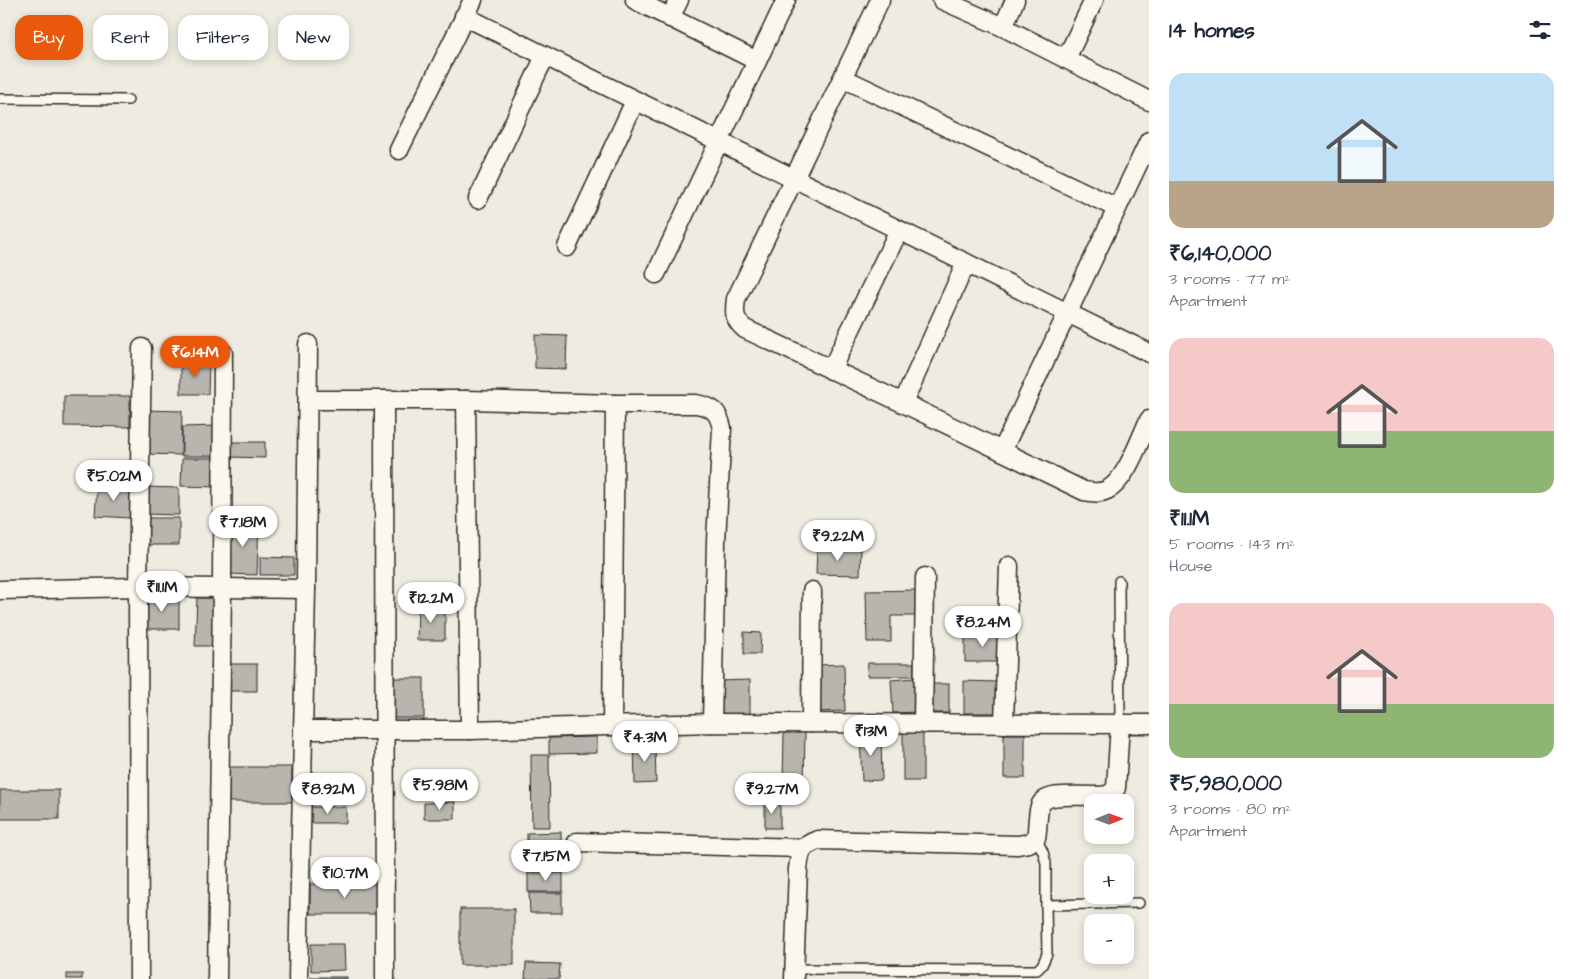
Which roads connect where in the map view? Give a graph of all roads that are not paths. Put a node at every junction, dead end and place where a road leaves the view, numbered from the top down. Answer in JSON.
{"nodes":[{"id":1,"x":472,"y":0,"type":"edge"},
{"id":2,"x":635,"y":0,"type":"edge"},
{"id":3,"x":679,"y":0,"type":"edge"},
{"id":4,"x":786,"y":0,"type":"edge"},
{"id":5,"x":880,"y":0,"type":"edge"},
{"id":6,"x":942,"y":0,"type":"edge"},
{"id":7,"x":1015,"y":0,"type":"edge"},
{"id":8,"x":1094,"y":0,"type":"edge"},
{"id":9,"x":464,"y":16,"type":"junction"},
{"id":10,"x":670,"y":18,"type":"junction"},
{"id":11,"x":1002,"y":27,"type":"junction"},
{"id":12,"x":545,"y":56,"type":"junction"},
{"id":13,"x":1066,"y":59,"type":"junction"},
{"id":14,"x":757,"y":61,"type":"junction"},
{"id":15,"x":843,"y":78,"type":"junction"},
{"id":16,"x":0,"y":99,"type":"edge"},
{"id":17,"x":128,"y":100,"type":"dead end"},
{"id":18,"x":635,"y":100,"type":"junction"},
{"id":19,"x":1149,"y":101,"type":"edge"},
{"id":20,"x":719,"y":141,"type":"junction"},
{"id":21,"x":1149,"y":141,"type":"edge"},
{"id":22,"x":399,"y":150,"type":"dead end"},
{"id":23,"x":794,"y":179,"type":"junction"},
{"id":24,"x":478,"y":198,"type":"dead end"},
{"id":25,"x":1117,"y":208,"type":"junction"},
{"id":26,"x":900,"y":230,"type":"junction"},
{"id":27,"x":567,"y":247,"type":"dead end"},
{"id":28,"x":966,"y":263,"type":"junction"},
{"id":29,"x":656,"y":274,"type":"dead end"},
{"id":30,"x":1068,"y":313,"type":"junction"},
{"id":31,"x":308,"y":344,"type":"dead end"},
{"id":32,"x":142,"y":348,"type":"dead end"},
{"id":33,"x":223,"y":352,"type":"dead end"},
{"id":34,"x":1149,"y":353,"type":"edge"},
{"id":35,"x":831,"y":370,"type":"junction"},
{"id":36,"x":308,"y":400,"type":"junction"},
{"id":37,"x":384,"y":400,"type":"junction"},
{"id":38,"x":466,"y":400,"type":"junction"},
{"id":39,"x":903,"y":403,"type":"junction"},
{"id":40,"x":615,"y":404,"type":"junction"},
{"id":41,"x":1149,"y":420,"type":"edge"},
{"id":42,"x":1002,"y":451,"type":"junction"},
{"id":43,"x":1009,"y":566,"type":"dead end"},
{"id":44,"x":925,"y":577,"type":"dead end"},
{"id":45,"x":1119,"y":581,"type":"dead end"},
{"id":46,"x":138,"y":587,"type":"junction"},
{"id":47,"x":222,"y":588,"type":"junction"},
{"id":48,"x":306,"y":589,"type":"junction"},
{"id":49,"x":0,"y":590,"type":"edge"},
{"id":50,"x":812,"y":591,"type":"dead end"},
{"id":51,"x":712,"y":723,"type":"junction"},
{"id":52,"x":811,"y":723,"type":"junction"},
{"id":53,"x":923,"y":724,"type":"junction"},
{"id":54,"x":1004,"y":724,"type":"junction"},
{"id":55,"x":1120,"y":724,"type":"junction"},
{"id":56,"x":1149,"y":724,"type":"edge"},
{"id":57,"x":612,"y":726,"type":"junction"},
{"id":58,"x":383,"y":729,"type":"junction"},
{"id":59,"x":303,"y":730,"type":"junction"},
{"id":60,"x":470,"y":730,"type":"junction"},
{"id":61,"x":1036,"y":838,"type":"junction"},
{"id":62,"x":577,"y":842,"type":"dead end"},
{"id":63,"x":802,"y":848,"type":"junction"},
{"id":64,"x":1138,"y":903,"type":"dead end"},
{"id":65,"x":1046,"y":905,"type":"junction"},
{"id":66,"x":794,"y":974,"type":"edge"},
{"id":67,"x":139,"y":979,"type":"edge"},
{"id":68,"x":217,"y":979,"type":"edge"},
{"id":69,"x":298,"y":979,"type":"edge"},
{"id":70,"x":385,"y":979,"type":"edge"}],
"edges":[{"from":1,"to":9,"type":"street"},
{"from":2,"to":10,"type":"street"},
{"from":3,"to":10,"type":"street"},
{"from":4,"to":14,"type":"street"},
{"from":5,"to":15,"type":"street"},
{"from":6,"to":11,"type":"street"},
{"from":7,"to":11,"type":"street"},
{"from":8,"to":13,"type":"street"},
{"from":9,"to":12,"type":"street"},
{"from":9,"to":22,"type":"street"},
{"from":10,"to":14,"type":"street"},
{"from":11,"to":13,"type":"street"},
{"from":12,"to":18,"type":"street"},
{"from":12,"to":24,"type":"street"},
{"from":13,"to":19,"type":"street"},
{"from":14,"to":20,"type":"street"},
{"from":15,"to":23,"type":"street"},
{"from":15,"to":25,"type":"street"},
{"from":16,"to":17,"type":"lane"},
{"from":18,"to":20,"type":"street"},
{"from":18,"to":27,"type":"street"},
{"from":20,"to":23,"type":"street"},
{"from":20,"to":29,"type":"street"},
{"from":21,"to":25,"type":"street"},
{"from":23,"to":26,"type":"street"},
{"from":23,"to":35,"type":"street"},
{"from":25,"to":30,"type":"street"},
{"from":26,"to":28,"type":"street"},
{"from":26,"to":35,"type":"street"},
{"from":28,"to":30,"type":"street"},
{"from":28,"to":39,"type":"street"},
{"from":30,"to":34,"type":"street"},
{"from":30,"to":42,"type":"street"},
{"from":31,"to":36,"type":"street"},
{"from":32,"to":46,"type":"street"},
{"from":33,"to":47,"type":"street"},
{"from":35,"to":39,"type":"street"},
{"from":36,"to":37,"type":"street"},
{"from":36,"to":48,"type":"street"},
{"from":37,"to":38,"type":"street"},
{"from":37,"to":58,"type":"street"},
{"from":38,"to":40,"type":"street"},
{"from":38,"to":60,"type":"street"},
{"from":39,"to":42,"type":"street"},
{"from":40,"to":51,"type":"street"},
{"from":40,"to":57,"type":"street"},
{"from":41,"to":42,"type":"street"},
{"from":43,"to":54,"type":"street"},
{"from":44,"to":53,"type":"street"},
{"from":45,"to":55,"type":"lane"},
{"from":46,"to":47,"type":"street"},
{"from":46,"to":49,"type":"street"},
{"from":46,"to":67,"type":"street"},
{"from":47,"to":48,"type":"street"},
{"from":47,"to":68,"type":"street"},
{"from":48,"to":59,"type":"street"},
{"from":50,"to":52,"type":"street"},
{"from":51,"to":52,"type":"street"},
{"from":51,"to":57,"type":"street"},
{"from":52,"to":53,"type":"street"},
{"from":53,"to":54,"type":"street"},
{"from":54,"to":55,"type":"street"},
{"from":55,"to":56,"type":"street"},
{"from":55,"to":61,"type":"street"},
{"from":57,"to":60,"type":"street"},
{"from":58,"to":59,"type":"street"},
{"from":58,"to":60,"type":"street"},
{"from":58,"to":70,"type":"street"},
{"from":59,"to":69,"type":"street"},
{"from":61,"to":63,"type":"street"},
{"from":61,"to":65,"type":"lane"},
{"from":62,"to":63,"type":"street"},
{"from":63,"to":66,"type":"street"},
{"from":64,"to":65,"type":"lane"},
{"from":65,"to":66,"type":"lane"}]}
